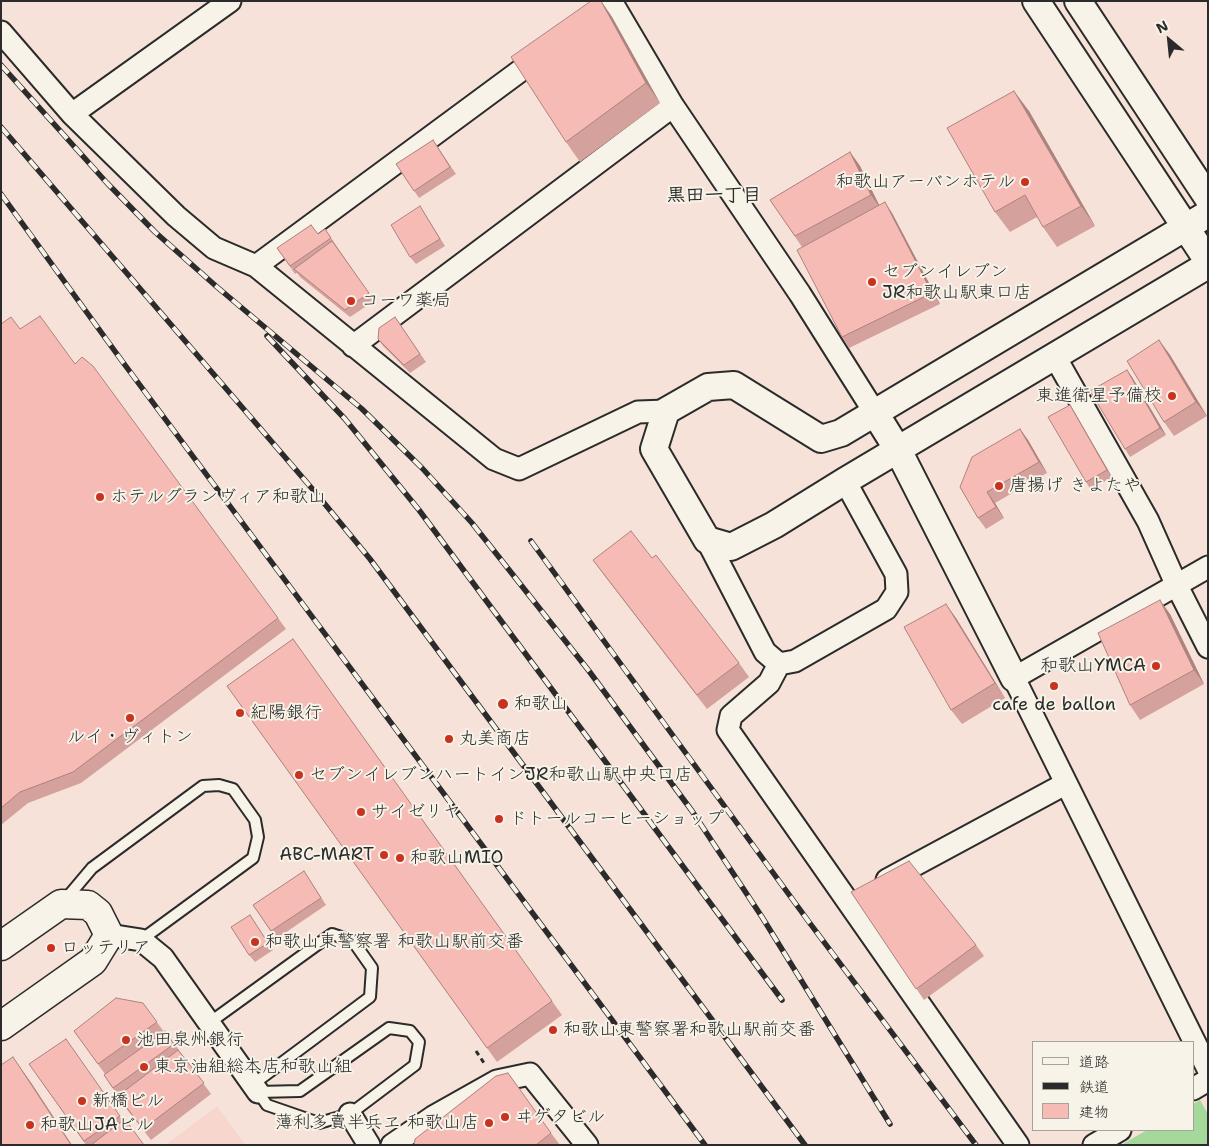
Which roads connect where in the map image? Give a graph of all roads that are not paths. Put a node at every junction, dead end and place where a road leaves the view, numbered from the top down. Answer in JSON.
{"nodes":[{"id":1,"x":230,"y":1,"type":"edge"},
{"id":2,"x":1036,"y":1,"type":"edge"},
{"id":3,"x":1078,"y":1,"type":"edge"},
{"id":4,"x":607,"y":8,"type":"edge"},
{"id":5,"x":1,"y":32,"type":"edge"},
{"id":6,"x":558,"y":43,"type":"edge"},
{"id":7,"x":673,"y":106,"type":"junction"},
{"id":8,"x":72,"y":114,"type":"junction"},
{"id":9,"x":1208,"y":198,"type":"edge"},
{"id":10,"x":1197,"y":221,"type":"edge"},
{"id":11,"x":1208,"y":263,"type":"edge"},
{"id":12,"x":256,"y":266,"type":"junction"},
{"id":13,"x":353,"y":346,"type":"junction"},
{"id":14,"x":1054,"y":356,"type":"junction"},
{"id":15,"x":666,"y":411,"type":"junction"},
{"id":16,"x":875,"y":413,"type":"junction"},
{"id":17,"x":898,"y":450,"type":"junction"},
{"id":18,"x":845,"y":481,"type":"junction"},
{"id":19,"x":707,"y":540,"type":"junction"},
{"id":20,"x":1208,"y":567,"type":"edge"},
{"id":21,"x":1177,"y":586,"type":"junction"},
{"id":22,"x":1208,"y":647,"type":"edge"},
{"id":23,"x":779,"y":664,"type":"junction"},
{"id":24,"x":1014,"y":678,"type":"junction"},
{"id":25,"x":1065,"y":784,"type":"junction"},
{"id":26,"x":849,"y":901,"type":"junction"},
{"id":27,"x":62,"y":904,"type":"junction"},
{"id":28,"x":109,"y":935,"type":"junction"},
{"id":29,"x":141,"y":940,"type":"junction"},
{"id":30,"x":1,"y":946,"type":"edge"},
{"id":31,"x":208,"y":1023,"type":"junction"},
{"id":32,"x":1,"y":1026,"type":"edge"},
{"id":33,"x":1194,"y":1041,"type":"edge"},
{"id":34,"x":1194,"y":1041,"type":"edge"},
{"id":35,"x":1208,"y":1069,"type":"edge"},
{"id":36,"x":1208,"y":1080,"type":"edge"},
{"id":37,"x":1194,"y":1087,"type":"edge"},
{"id":38,"x":255,"y":1089,"type":"junction"},
{"id":39,"x":350,"y":1114,"type":"junction"},
{"id":40,"x":1118,"y":1131,"type":"edge"},
{"id":41,"x":369,"y":1145,"type":"edge"},
{"id":42,"x":392,"y":1145,"type":"edge"},
{"id":43,"x":587,"y":1145,"type":"edge"},
{"id":44,"x":1018,"y":1145,"type":"edge"},
{"id":45,"x":1094,"y":1145,"type":"edge"}],
"edges":[{"from":1,"to":8,"type":"street"},
{"from":2,"to":10,"type":"street"},
{"from":3,"to":9,"type":"street"},
{"from":4,"to":7,"type":"street"},
{"from":5,"to":8,"type":"street"},
{"from":6,"to":12,"type":"street"},
{"from":7,"to":13,"type":"street"},
{"from":7,"to":16,"type":"street"},
{"from":8,"to":12,"type":"street"},
{"from":10,"to":11,"type":"street"},
{"from":10,"to":16,"type":"street"},
{"from":11,"to":14,"type":"street"},
{"from":12,"to":13,"type":"street"},
{"from":13,"to":15,"type":"street"},
{"from":14,"to":17,"type":"street"},
{"from":14,"to":21,"type":"street"},
{"from":15,"to":16,"type":"street"},
{"from":15,"to":19,"type":"street"},
{"from":16,"to":17,"type":"street"},
{"from":17,"to":18,"type":"street"},
{"from":17,"to":24,"type":"street"},
{"from":18,"to":19,"type":"street"},
{"from":18,"to":23,"type":"street"},
{"from":19,"to":23,"type":"street"},
{"from":20,"to":21,"type":"street"},
{"from":21,"to":22,"type":"street"},
{"from":21,"to":24,"type":"street"},
{"from":23,"to":26,"type":"street"},
{"from":24,"to":25,"type":"street"},
{"from":25,"to":26,"type":"street"},
{"from":25,"to":34,"type":"street"},
{"from":26,"to":44,"type":"street"},
{"from":27,"to":28,"type":"main road"},
{"from":27,"to":29,"type":"lane"},
{"from":27,"to":30,"type":"main road"},
{"from":28,"to":29,"type":"street"},
{"from":28,"to":32,"type":"main road"},
{"from":29,"to":31,"type":"street"},
{"from":31,"to":38,"type":"street"},
{"from":31,"to":38,"type":"lane"},
{"from":33,"to":35,"type":"street"},
{"from":36,"to":37,"type":"street"},
{"from":38,"to":39,"type":"lane"},
{"from":38,"to":39,"type":"lane"},
{"from":39,"to":41,"type":"street"},
{"from":40,"to":45,"type":"street"},
{"from":42,"to":43,"type":"street"}]}
